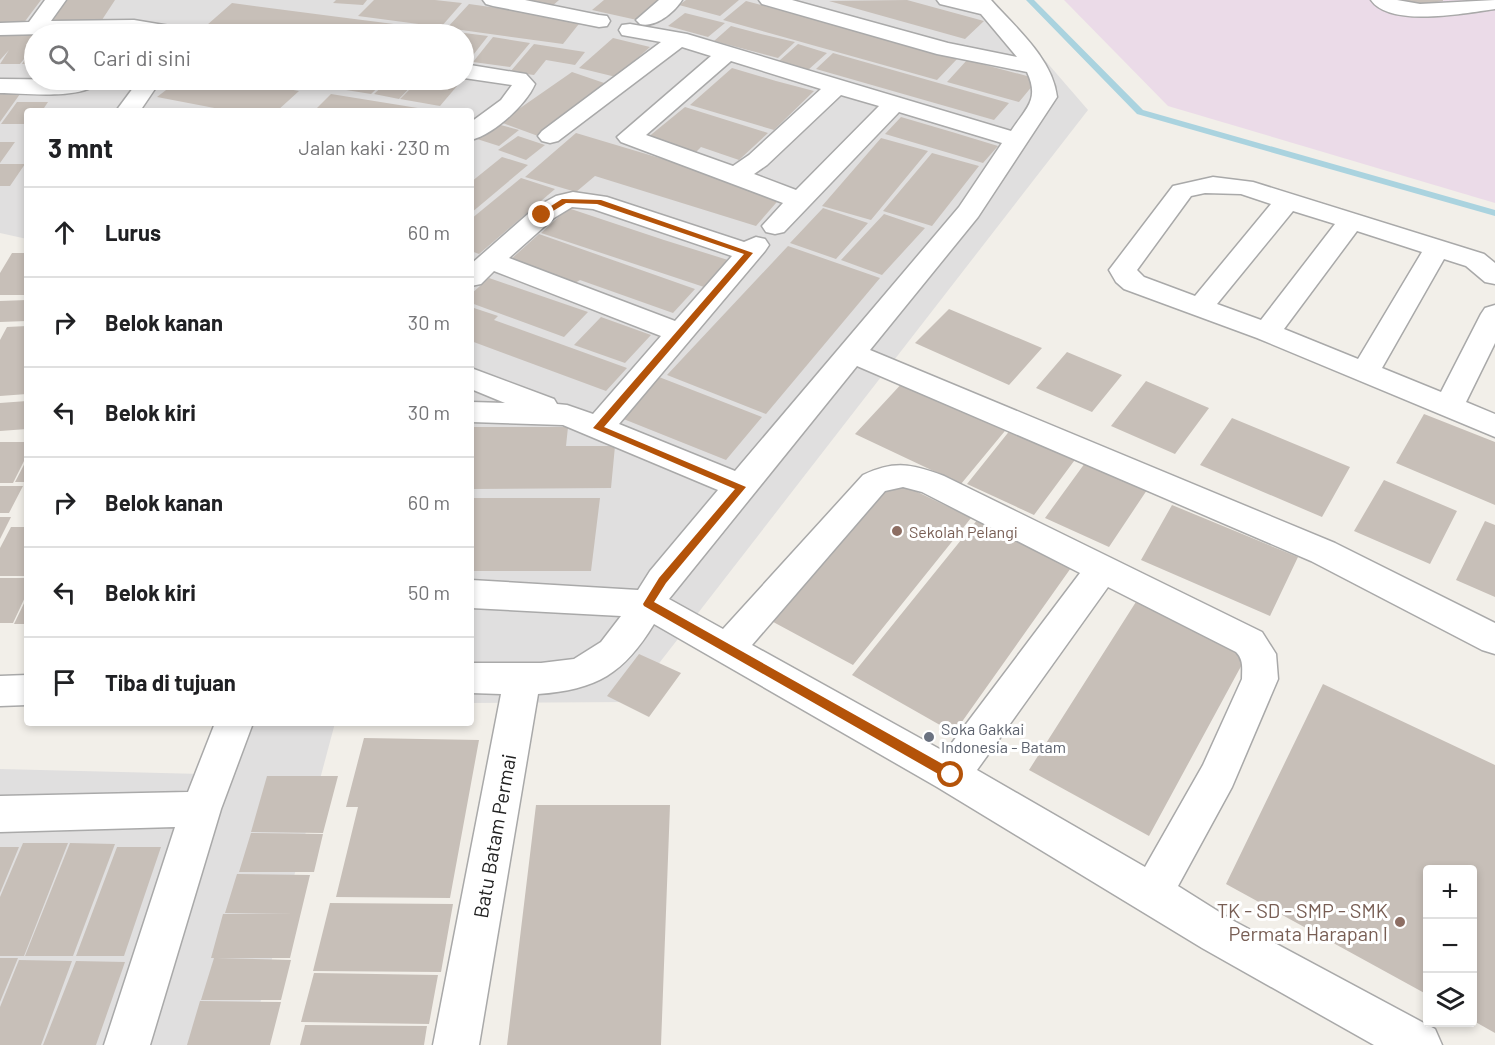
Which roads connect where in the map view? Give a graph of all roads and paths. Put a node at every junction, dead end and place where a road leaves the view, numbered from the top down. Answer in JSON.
{"nodes":[{"id":1,"x":56,"y":0,"type":"edge"},
{"id":2,"x":493,"y":0,"type":"edge"},
{"id":3,"x":590,"y":0,"type":"edge"},
{"id":4,"x":672,"y":0,"type":"edge"},
{"id":5,"x":769,"y":0,"type":"edge"},
{"id":6,"x":947,"y":0,"type":"edge"},
{"id":7,"x":1381,"y":0,"type":"edge"},
{"id":8,"x":1495,"y":3,"type":"edge"},
{"id":9,"x":985,"y":5,"type":"edge"},
{"id":10,"x":572,"y":15,"type":"junction"},
{"id":11,"x":599,"y":21,"type":"dead end"},
{"id":12,"x":136,"y":23,"type":"edge"},
{"id":13,"x":38,"y":24,"type":"edge"},
{"id":14,"x":116,"y":24,"type":"edge"},
{"id":15,"x":24,"y":28,"type":"edge"},
{"id":16,"x":0,"y":29,"type":"edge"},
{"id":17,"x":679,"y":39,"type":"junction"},
{"id":18,"x":726,"y":54,"type":"junction"},
{"id":19,"x":1034,"y":67,"type":"junction"},
{"id":20,"x":474,"y":72,"type":"edge"},
{"id":21,"x":0,"y":86,"type":"edge"},
{"id":22,"x":24,"y":86,"type":"edge"},
{"id":23,"x":836,"y":87,"type":"junction"},
{"id":24,"x":143,"y":90,"type":"edge"},
{"id":25,"x":893,"y":105,"type":"junction"},
{"id":26,"x":131,"y":108,"type":"edge"},
{"id":27,"x":602,"y":128,"type":"junction"},
{"id":28,"x":474,"y":131,"type":"edge"},
{"id":29,"x":550,"y":136,"type":"dead end"},
{"id":30,"x":1017,"y":141,"type":"junction"},
{"id":31,"x":736,"y":175,"type":"junction"},
{"id":32,"x":798,"y":200,"type":"junction"},
{"id":33,"x":1287,"y":201,"type":"junction"},
{"id":34,"x":1351,"y":221,"type":"junction"},
{"id":35,"x":760,"y":241,"type":"junction"},
{"id":36,"x":1437,"y":248,"type":"junction"},
{"id":37,"x":481,"y":269,"type":"edge"},
{"id":38,"x":1495,"y":276,"type":"edge"},
{"id":39,"x":1200,"y":307,"type":"junction"},
{"id":40,"x":1495,"y":314,"type":"edge"},
{"id":41,"x":1267,"y":332,"type":"junction"},
{"id":42,"x":680,"y":333,"type":"junction"},
{"id":43,"x":852,"y":354,"type":"junction"},
{"id":44,"x":1365,"y":372,"type":"junction"},
{"id":45,"x":474,"y":379,"type":"edge"},
{"id":46,"x":1449,"y":407,"type":"junction"},
{"id":47,"x":474,"y":412,"type":"edge"},
{"id":48,"x":567,"y":415,"type":"junction"},
{"id":49,"x":1495,"y":426,"type":"edge"},
{"id":50,"x":598,"y":428,"type":"junction"},
{"id":51,"x":742,"y":487,"type":"junction"},
{"id":52,"x":1102,"y":569,"type":"junction"},
{"id":53,"x":474,"y":594,"type":"edge"},
{"id":54,"x":648,"y":604,"type":"junction"},
{"id":55,"x":1495,"y":640,"type":"edge"},
{"id":56,"x":727,"y":649,"type":"junction"},
{"id":57,"x":523,"y":677,"type":"junction"},
{"id":58,"x":474,"y":678,"type":"edge"},
{"id":59,"x":24,"y":690,"type":"edge"},
{"id":60,"x":0,"y":691,"type":"edge"},
{"id":61,"x":233,"y":726,"type":"edge"},
{"id":62,"x":951,"y":775,"type":"junction"},
{"id":63,"x":201,"y":809,"type":"junction"},
{"id":64,"x":0,"y":814,"type":"edge"},
{"id":65,"x":1153,"y":894,"type":"junction"},
{"id":66,"x":127,"y":1045,"type":"edge"},
{"id":67,"x":456,"y":1045,"type":"edge"},
{"id":68,"x":1419,"y":1045,"type":"edge"}],
"edges":[{"from":1,"to":13,"type":"street"},
{"from":2,"to":10,"type":"street"},
{"from":3,"to":10,"type":"street"},
{"from":4,"to":17,"type":"street"},
{"from":5,"to":19,"type":"street"},
{"from":6,"to":9,"type":"street"},
{"from":7,"to":8,"type":"street"},
{"from":9,"to":19,"type":"street"},
{"from":10,"to":11,"type":"street"},
{"from":12,"to":14,"type":"street"},
{"from":15,"to":16,"type":"street"},
{"from":17,"to":18,"type":"street"},
{"from":17,"to":27,"type":"street"},
{"from":18,"to":23,"type":"street"},
{"from":18,"to":27,"type":"street"},
{"from":19,"to":30,"type":"street"},
{"from":20,"to":28,"type":"street"},
{"from":21,"to":22,"type":"street"},
{"from":23,"to":25,"type":"street"},
{"from":23,"to":31,"type":"street"},
{"from":24,"to":26,"type":"street"},
{"from":25,"to":30,"type":"street"},
{"from":25,"to":32,"type":"street"},
{"from":27,"to":29,"type":"street"},
{"from":27,"to":31,"type":"street"},
{"from":30,"to":43,"type":"street"},
{"from":31,"to":32,"type":"street"},
{"from":32,"to":35,"type":"street"},
{"from":33,"to":34,"type":"street"},
{"from":33,"to":39,"type":"street"},
{"from":33,"to":39,"type":"street"},
{"from":34,"to":36,"type":"street"},
{"from":34,"to":41,"type":"street"},
{"from":35,"to":37,"type":"street"},
{"from":35,"to":42,"type":"street"},
{"from":36,"to":38,"type":"street"},
{"from":36,"to":44,"type":"street"},
{"from":37,"to":42,"type":"street"},
{"from":39,"to":41,"type":"street"},
{"from":40,"to":46,"type":"street"},
{"from":41,"to":44,"type":"street"},
{"from":42,"to":50,"type":"street"},
{"from":43,"to":51,"type":"street"},
{"from":43,"to":55,"type":"street"},
{"from":44,"to":46,"type":"street"},
{"from":45,"to":48,"type":"street"},
{"from":46,"to":49,"type":"street"},
{"from":47,"to":48,"type":"street"},
{"from":48,"to":50,"type":"street"},
{"from":50,"to":51,"type":"street"},
{"from":51,"to":54,"type":"street"},
{"from":52,"to":56,"type":"street"},
{"from":52,"to":62,"type":"street"},
{"from":52,"to":65,"type":"street"},
{"from":53,"to":54,"type":"street"},
{"from":54,"to":56,"type":"street"},
{"from":54,"to":57,"type":"street"},
{"from":56,"to":62,"type":"street"},
{"from":57,"to":58,"type":"street"},
{"from":57,"to":67,"type":"street","name":"Batu Batam Permai"},
{"from":59,"to":60,"type":"street"},
{"from":61,"to":63,"type":"street"},
{"from":62,"to":65,"type":"street"},
{"from":63,"to":64,"type":"street"},
{"from":63,"to":66,"type":"street"},
{"from":65,"to":68,"type":"street"}]}
